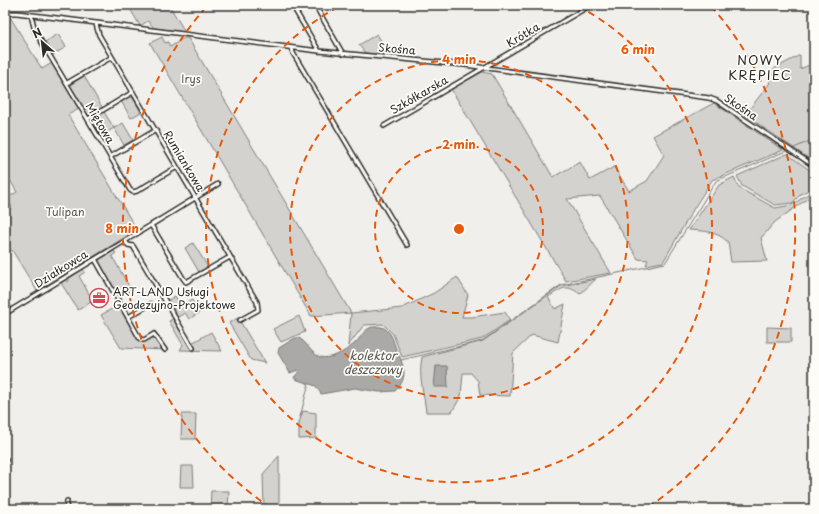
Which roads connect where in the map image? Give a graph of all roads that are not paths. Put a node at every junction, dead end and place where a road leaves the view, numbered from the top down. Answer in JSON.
{"nodes":[{"id":1,"x":292,"y":5,"type":"edge"},
{"id":2,"x":316,"y":5,"type":"edge"},
{"id":3,"x":591,"y":5,"type":"edge"},
{"id":4,"x":5,"y":13,"type":"edge"},
{"id":5,"x":30,"y":15,"type":"junction"},
{"id":6,"x":96,"y":24,"type":"junction"},
{"id":7,"x":292,"y":48,"type":"junction"},
{"id":8,"x":319,"y":51,"type":"junction"},
{"id":9,"x":342,"y":54,"type":"junction"},
{"id":10,"x":112,"y":57,"type":"junction"},
{"id":11,"x":484,"y":68,"type":"junction"},
{"id":12,"x":67,"y":83,"type":"junction"},
{"id":13,"x":133,"y":92,"type":"junction"},
{"id":14,"x":88,"y":119,"type":"junction"},
{"id":15,"x":384,"y":126,"type":"dead end"},
{"id":16,"x":156,"y":130,"type":"junction"},
{"id":17,"x":110,"y":158,"type":"junction"},
{"id":18,"x":814,"y":166,"type":"edge"},
{"id":19,"x":177,"y":167,"type":"junction"},
{"id":20,"x":218,"y":184,"type":"dead end"},
{"id":21,"x":195,"y":198,"type":"junction"},
{"id":22,"x":151,"y":225,"type":"junction"},
{"id":23,"x":125,"y":241,"type":"junction"},
{"id":24,"x":407,"y":245,"type":"dead end"},
{"id":25,"x":230,"y":257,"type":"junction"},
{"id":26,"x":95,"y":259,"type":"junction"},
{"id":27,"x":152,"y":304,"type":"dead end"},
{"id":28,"x":5,"y":306,"type":"edge"},
{"id":29,"x":128,"y":317,"type":"junction"},
{"id":30,"x":240,"y":320,"type":"dead end"},
{"id":31,"x":193,"y":348,"type":"dead end"},
{"id":32,"x":165,"y":350,"type":"dead end"},
{"id":33,"x":67,"y":501,"type":"dead end"},
{"id":34,"x":66,"y":509,"type":"edge"}],
"edges":[{"from":1,"to":8,"type":"street"},
{"from":2,"to":9,"type":"street"},
{"from":3,"to":11,"type":"street","name":"Krótka"},
{"from":4,"to":5,"type":"street","name":"Skośna"},
{"from":5,"to":6,"type":"street","name":"Skośna"},
{"from":5,"to":12,"type":"street","name":"Miętowa"},
{"from":6,"to":7,"type":"street","name":"Skośna"},
{"from":6,"to":10,"type":"street","name":"Rumiankowa"},
{"from":7,"to":8,"type":"street","name":"Skośna"},
{"from":7,"to":24,"type":"street"},
{"from":8,"to":9,"type":"street","name":"Skośna"},
{"from":9,"to":11,"type":"street","name":"Skośna"},
{"from":10,"to":12,"type":"street"},
{"from":10,"to":13,"type":"street","name":"Rumiankowa"},
{"from":11,"to":15,"type":"street","name":"Szkółkarska"},
{"from":11,"to":18,"type":"street","name":"Skośna"},
{"from":12,"to":14,"type":"street","name":"Miętowa"},
{"from":13,"to":14,"type":"street"},
{"from":13,"to":16,"type":"street","name":"Rumiankowa"},
{"from":14,"to":17,"type":"street","name":"Miętowa"},
{"from":16,"to":17,"type":"street"},
{"from":16,"to":19,"type":"street","name":"Rumiankowa"},
{"from":17,"to":19,"type":"street","name":"Miętowa"},
{"from":19,"to":21,"type":"street","name":"Rumiankowa"},
{"from":20,"to":21,"type":"street"},
{"from":21,"to":22,"type":"street"},
{"from":21,"to":25,"type":"street","name":"Rumiankowa"},
{"from":22,"to":23,"type":"street","name":"Działkowca"},
{"from":22,"to":25,"type":"street"},
{"from":23,"to":26,"type":"street","name":"Działkowca"},
{"from":23,"to":31,"type":"street"},
{"from":25,"to":30,"type":"street","name":"Rumiankowa"},
{"from":26,"to":28,"type":"street","name":"Działkowca"},
{"from":26,"to":29,"type":"street"},
{"from":27,"to":29,"type":"street"},
{"from":29,"to":32,"type":"street"},
{"from":33,"to":34,"type":"street"}]}
